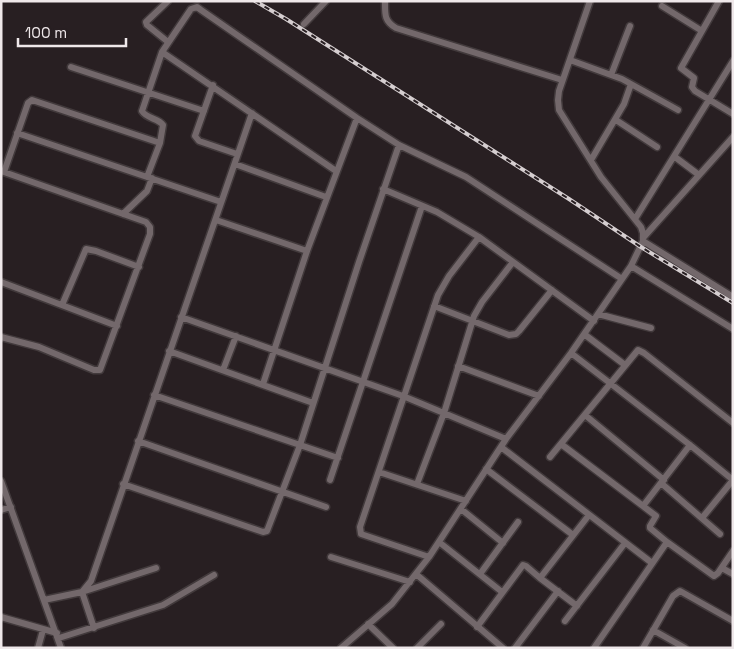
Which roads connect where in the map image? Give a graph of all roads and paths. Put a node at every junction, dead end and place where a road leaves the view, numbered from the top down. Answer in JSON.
{"nodes":[{"id":1,"x":168,"y":1,"type":"edge"},
{"id":2,"x":326,"y":1,"type":"edge"},
{"id":3,"x":385,"y":1,"type":"edge"},
{"id":4,"x":590,"y":1,"type":"edge"},
{"id":5,"x":719,"y":1,"type":"edge"},
{"id":6,"x":662,"y":6,"type":"dead end"},
{"id":7,"x":304,"y":24,"type":"dead end"},
{"id":8,"x":630,"y":26,"type":"dead end"},
{"id":9,"x":702,"y":31,"type":"junction"},
{"id":10,"x":168,"y":42,"type":"junction"},
{"id":11,"x":162,"y":52,"type":"junction"},
{"id":12,"x":570,"y":60,"type":"junction"},
{"id":13,"x":732,"y":65,"type":"edge"},
{"id":14,"x":71,"y":67,"type":"dead end"},
{"id":15,"x":611,"y":75,"type":"junction"},
{"id":16,"x":562,"y":80,"type":"junction"},
{"id":17,"x":631,"y":84,"type":"junction"},
{"id":18,"x":213,"y":85,"type":"junction"},
{"id":19,"x":148,"y":93,"type":"junction"},
{"id":20,"x":710,"y":101,"type":"junction"},
{"id":21,"x":678,"y":110,"type":"dead end"},
{"id":22,"x":204,"y":111,"type":"junction"},
{"id":23,"x":252,"y":113,"type":"junction"},
{"id":24,"x":733,"y":114,"type":"edge"},
{"id":25,"x":357,"y":118,"type":"junction"},
{"id":26,"x":616,"y":120,"type":"junction"},
{"id":27,"x":17,"y":133,"type":"junction"},
{"id":28,"x":733,"y":137,"type":"edge"},
{"id":29,"x":160,"y":142,"type":"junction"},
{"id":30,"x":399,"y":145,"type":"junction"},
{"id":31,"x":657,"y":147,"type":"dead end"},
{"id":32,"x":238,"y":154,"type":"junction"},
{"id":33,"x":674,"y":157,"type":"junction"},
{"id":34,"x":591,"y":160,"type":"junction"},
{"id":35,"x":235,"y":164,"type":"junction"},
{"id":36,"x":336,"y":171,"type":"junction"},
{"id":37,"x":2,"y":172,"type":"edge"},
{"id":38,"x":699,"y":175,"type":"junction"},
{"id":39,"x":150,"y":178,"type":"junction"},
{"id":40,"x":384,"y":189,"type":"junction"},
{"id":41,"x":326,"y":197,"type":"junction"},
{"id":42,"x":221,"y":202,"type":"junction"},
{"id":43,"x":422,"y":206,"type":"junction"},
{"id":44,"x":123,"y":214,"type":"junction"},
{"id":45,"x":635,"y":219,"type":"junction"},
{"id":46,"x":216,"y":220,"type":"junction"},
{"id":47,"x":479,"y":236,"type":"junction"},
{"id":48,"x":643,"y":240,"type":"junction"},
{"id":49,"x":307,"y":250,"type":"junction"},
{"id":50,"x":513,"y":262,"type":"junction"},
{"id":51,"x":631,"y":266,"type":"junction"},
{"id":52,"x":139,"y":267,"type":"junction"},
{"id":53,"x":622,"y":279,"type":"junction"},
{"id":54,"x":1,"y":282,"type":"edge"},
{"id":55,"x":552,"y":290,"type":"junction"},
{"id":56,"x":733,"y":298,"type":"edge"},
{"id":57,"x":62,"y":305,"type":"junction"},
{"id":58,"x":434,"y":306,"type":"junction"},
{"id":59,"x":598,"y":314,"type":"junction"},
{"id":60,"x":181,"y":317,"type":"junction"},
{"id":61,"x":472,"y":321,"type":"junction"},
{"id":62,"x":594,"y":321,"type":"junction"},
{"id":63,"x":117,"y":326,"type":"junction"},
{"id":64,"x":652,"y":328,"type":"dead end"},
{"id":65,"x":733,"y":329,"type":"edge"},
{"id":66,"x":584,"y":334,"type":"junction"},
{"id":67,"x":236,"y":336,"type":"junction"},
{"id":68,"x":1,"y":337,"type":"edge"},
{"id":69,"x":275,"y":350,"type":"junction"},
{"id":70,"x":169,"y":351,"type":"junction"},
{"id":71,"x":572,"y":353,"type":"junction"},
{"id":72,"x":625,"y":365,"type":"junction"},
{"id":73,"x":458,"y":366,"type":"junction"},
{"id":74,"x":324,"y":368,"type":"junction"},
{"id":75,"x":223,"y":370,"type":"junction"},
{"id":76,"x":364,"y":382,"type":"junction"},
{"id":77,"x":610,"y":382,"type":"junction"},
{"id":78,"x":263,"y":384,"type":"junction"},
{"id":79,"x":154,"y":395,"type":"junction"},
{"id":80,"x":403,"y":396,"type":"junction"},
{"id":81,"x":539,"y":396,"type":"junction"},
{"id":82,"x":313,"y":403,"type":"junction"},
{"id":83,"x":444,"y":413,"type":"junction"},
{"id":84,"x":585,"y":415,"type":"junction"},
{"id":85,"x":733,"y":423,"type":"edge"},
{"id":86,"x":506,"y":438,"type":"junction"},
{"id":87,"x":138,"y":441,"type":"junction"},
{"id":88,"x":561,"y":444,"type":"junction"},
{"id":89,"x":300,"y":445,"type":"junction"},
{"id":90,"x":690,"y":445,"type":"junction"},
{"id":91,"x":500,"y":447,"type":"junction"},
{"id":92,"x":550,"y":457,"type":"dead end"},
{"id":93,"x":338,"y":458,"type":"junction"},
{"id":94,"x":486,"y":469,"type":"junction"},
{"id":95,"x":379,"y":472,"type":"junction"},
{"id":96,"x":330,"y":480,"type":"dead end"},
{"id":97,"x":733,"y":480,"type":"edge"},
{"id":98,"x":1,"y":481,"type":"edge"},
{"id":99,"x":663,"y":481,"type":"junction"},
{"id":100,"x":123,"y":484,"type":"junction"},
{"id":101,"x":417,"y":484,"type":"junction"},
{"id":102,"x":282,"y":491,"type":"junction"},
{"id":103,"x":466,"y":501,"type":"junction"},
{"id":104,"x":643,"y":506,"type":"junction"},
{"id":105,"x":11,"y":507,"type":"junction"},
{"id":106,"x":326,"y":507,"type":"dead end"},
{"id":107,"x":461,"y":508,"type":"junction"},
{"id":108,"x":1,"y":510,"type":"edge"},
{"id":109,"x":589,"y":515,"type":"junction"},
{"id":110,"x":702,"y":518,"type":"junction"},
{"id":111,"x":518,"y":522,"type":"dead end"},
{"id":112,"x":720,"y":534,"type":"dead end"},
{"id":113,"x":573,"y":535,"type":"junction"},
{"id":114,"x":439,"y":542,"type":"junction"},
{"id":115,"x":667,"y":542,"type":"junction"},
{"id":116,"x":503,"y":543,"type":"junction"},
{"id":117,"x":625,"y":543,"type":"junction"},
{"id":118,"x":733,"y":551,"type":"edge"},
{"id":119,"x":331,"y":557,"type":"dead end"},
{"id":120,"x":429,"y":557,"type":"junction"},
{"id":121,"x":652,"y":563,"type":"junction"},
{"id":122,"x":156,"y":568,"type":"dead end"},
{"id":123,"x":722,"y":568,"type":"junction"},
{"id":124,"x":416,"y":574,"type":"junction"},
{"id":125,"x":480,"y":574,"type":"junction"},
{"id":126,"x":733,"y":574,"type":"edge"},
{"id":127,"x":214,"y":575,"type":"dead end"},
{"id":128,"x":540,"y":578,"type":"junction"},
{"id":129,"x":410,"y":582,"type":"junction"},
{"id":130,"x":558,"y":591,"type":"junction"},
{"id":131,"x":82,"y":592,"type":"junction"},
{"id":132,"x":502,"y":592,"type":"junction"},
{"id":133,"x":44,"y":600,"type":"junction"},
{"id":134,"x":577,"y":606,"type":"junction"},
{"id":135,"x":1,"y":618,"type":"edge"},
{"id":136,"x":565,"y":621,"type":"dead end"},
{"id":137,"x":733,"y":621,"type":"edge"},
{"id":138,"x":368,"y":624,"type":"junction"},
{"id":139,"x":441,"y":624,"type":"dead end"},
{"id":140,"x":477,"y":627,"type":"junction"},
{"id":141,"x":94,"y":628,"type":"junction"},
{"id":142,"x":43,"y":630,"type":"junction"},
{"id":143,"x":653,"y":630,"type":"junction"},
{"id":144,"x":58,"y":636,"type":"junction"},
{"id":145,"x":38,"y":648,"type":"edge"},
{"id":146,"x":62,"y":648,"type":"edge"},
{"id":147,"x":341,"y":648,"type":"edge"},
{"id":148,"x":393,"y":648,"type":"edge"},
{"id":149,"x":417,"y":648,"type":"edge"},
{"id":150,"x":503,"y":648,"type":"edge"},
{"id":151,"x":515,"y":648,"type":"edge"},
{"id":152,"x":594,"y":648,"type":"edge"},
{"id":153,"x":643,"y":648,"type":"edge"},
{"id":154,"x":685,"y":648,"type":"edge"}],
"edges":[{"from":1,"to":10,"type":"street"},
{"from":2,"to":7,"type":"street"},
{"from":3,"to":16,"type":"street"},
{"from":4,"to":12,"type":"street"},
{"from":5,"to":9,"type":"street"},
{"from":6,"to":9,"type":"street"},
{"from":8,"to":15,"type":"street"},
{"from":9,"to":20,"type":"street"},
{"from":10,"to":11,"type":"street"},
{"from":10,"to":25,"type":"street"},
{"from":11,"to":18,"type":"street"},
{"from":11,"to":19,"type":"street"},
{"from":12,"to":15,"type":"street"},
{"from":12,"to":16,"type":"street"},
{"from":13,"to":20,"type":"street"},
{"from":14,"to":19,"type":"street"},
{"from":15,"to":17,"type":"street"},
{"from":16,"to":34,"type":"street"},
{"from":17,"to":21,"type":"street"},
{"from":17,"to":26,"type":"street"},
{"from":18,"to":22,"type":"street"},
{"from":18,"to":23,"type":"street"},
{"from":19,"to":22,"type":"street"},
{"from":19,"to":29,"type":"street"},
{"from":20,"to":24,"type":"street"},
{"from":20,"to":33,"type":"street"},
{"from":22,"to":32,"type":"street"},
{"from":23,"to":32,"type":"street"},
{"from":23,"to":36,"type":"street"},
{"from":25,"to":30,"type":"street"},
{"from":25,"to":36,"type":"street"},
{"from":26,"to":31,"type":"street"},
{"from":26,"to":34,"type":"street"},
{"from":27,"to":29,"type":"street"},
{"from":27,"to":37,"type":"street"},
{"from":27,"to":39,"type":"street"},
{"from":28,"to":38,"type":"street"},
{"from":29,"to":39,"type":"street"},
{"from":30,"to":40,"type":"street"},
{"from":30,"to":53,"type":"street"},
{"from":32,"to":35,"type":"street"},
{"from":33,"to":38,"type":"street"},
{"from":33,"to":45,"type":"street"},
{"from":34,"to":45,"type":"street"},
{"from":35,"to":41,"type":"street"},
{"from":35,"to":42,"type":"street"},
{"from":36,"to":41,"type":"street"},
{"from":37,"to":44,"type":"street"},
{"from":38,"to":48,"type":"street"},
{"from":39,"to":42,"type":"street"},
{"from":39,"to":44,"type":"street"},
{"from":40,"to":43,"type":"street"},
{"from":40,"to":74,"type":"street"},
{"from":41,"to":49,"type":"street"},
{"from":42,"to":46,"type":"street"},
{"from":43,"to":47,"type":"street"},
{"from":43,"to":76,"type":"street"},
{"from":44,"to":52,"type":"street"},
{"from":45,"to":48,"type":"street"},
{"from":46,"to":49,"type":"street"},
{"from":46,"to":60,"type":"street"},
{"from":47,"to":50,"type":"street"},
{"from":47,"to":58,"type":"street"},
{"from":48,"to":51,"type":"street"},
{"from":48,"to":56,"type":"street"},
{"from":49,"to":69,"type":"street"},
{"from":50,"to":55,"type":"street"},
{"from":50,"to":61,"type":"street"},
{"from":51,"to":53,"type":"street"},
{"from":51,"to":65,"type":"street"},
{"from":52,"to":57,"type":"street"},
{"from":52,"to":63,"type":"street"},
{"from":53,"to":59,"type":"street"},
{"from":54,"to":57,"type":"street"},
{"from":55,"to":61,"type":"street"},
{"from":55,"to":62,"type":"street"},
{"from":57,"to":63,"type":"street"},
{"from":58,"to":61,"type":"street"},
{"from":58,"to":80,"type":"street"},
{"from":59,"to":62,"type":"street"},
{"from":59,"to":64,"type":"street"},
{"from":60,"to":67,"type":"street"},
{"from":60,"to":70,"type":"street"},
{"from":61,"to":73,"type":"street"},
{"from":62,"to":66,"type":"street"},
{"from":63,"to":68,"type":"street"},
{"from":66,"to":71,"type":"street"},
{"from":66,"to":72,"type":"street"},
{"from":67,"to":69,"type":"street"},
{"from":67,"to":75,"type":"street"},
{"from":69,"to":74,"type":"street"},
{"from":69,"to":78,"type":"street"},
{"from":70,"to":75,"type":"street"},
{"from":70,"to":79,"type":"street"},
{"from":71,"to":77,"type":"street"},
{"from":71,"to":81,"type":"street"},
{"from":72,"to":77,"type":"street"},
{"from":72,"to":85,"type":"street"},
{"from":73,"to":81,"type":"street"},
{"from":73,"to":83,"type":"street"},
{"from":74,"to":76,"type":"street"},
{"from":74,"to":82,"type":"street"},
{"from":75,"to":78,"type":"street"},
{"from":76,"to":80,"type":"street"},
{"from":76,"to":93,"type":"street"},
{"from":77,"to":84,"type":"street"},
{"from":77,"to":90,"type":"street"},
{"from":78,"to":82,"type":"street"},
{"from":79,"to":87,"type":"street"},
{"from":79,"to":89,"type":"street"},
{"from":80,"to":83,"type":"street"},
{"from":80,"to":95,"type":"street"},
{"from":81,"to":86,"type":"street"},
{"from":82,"to":89,"type":"street"},
{"from":83,"to":86,"type":"street"},
{"from":83,"to":101,"type":"street"},
{"from":84,"to":88,"type":"street"},
{"from":84,"to":99,"type":"street"},
{"from":86,"to":91,"type":"street"},
{"from":87,"to":100,"type":"street"},
{"from":87,"to":102,"type":"street"},
{"from":88,"to":92,"type":"street"},
{"from":88,"to":104,"type":"street"},
{"from":89,"to":93,"type":"street"},
{"from":89,"to":102,"type":"street"},
{"from":90,"to":97,"type":"street"},
{"from":90,"to":99,"type":"street"},
{"from":91,"to":94,"type":"street"},
{"from":91,"to":109,"type":"street"},
{"from":93,"to":96,"type":"street"},
{"from":94,"to":103,"type":"street"},
{"from":94,"to":113,"type":"street"},
{"from":95,"to":101,"type":"street"},
{"from":95,"to":120,"type":"street"},
{"from":97,"to":110,"type":"street"},
{"from":98,"to":105,"type":"street"},
{"from":99,"to":104,"type":"street"},
{"from":99,"to":110,"type":"street"},
{"from":100,"to":102,"type":"street"},
{"from":100,"to":131,"type":"street"},
{"from":101,"to":103,"type":"street"},
{"from":102,"to":106,"type":"street"},
{"from":103,"to":107,"type":"street"},
{"from":104,"to":115,"type":"street"},
{"from":105,"to":108,"type":"street"},
{"from":105,"to":133,"type":"street"},
{"from":107,"to":114,"type":"street"},
{"from":107,"to":116,"type":"street"},
{"from":109,"to":113,"type":"street"},
{"from":109,"to":117,"type":"street"},
{"from":110,"to":112,"type":"street"},
{"from":111,"to":116,"type":"street"},
{"from":113,"to":128,"type":"street"},
{"from":114,"to":120,"type":"street"},
{"from":114,"to":125,"type":"street"},
{"from":115,"to":121,"type":"street"},
{"from":115,"to":123,"type":"street"},
{"from":116,"to":125,"type":"street"},
{"from":117,"to":121,"type":"street"},
{"from":117,"to":134,"type":"street"},
{"from":118,"to":123,"type":"street"},
{"from":119,"to":129,"type":"street"},
{"from":120,"to":124,"type":"street"},
{"from":121,"to":152,"type":"street"},
{"from":122,"to":131,"type":"street"},
{"from":123,"to":126,"type":"street"},
{"from":124,"to":129,"type":"street"},
{"from":124,"to":140,"type":"street"},
{"from":125,"to":132,"type":"street"},
{"from":127,"to":141,"type":"street"},
{"from":128,"to":130,"type":"street"},
{"from":128,"to":132,"type":"street"},
{"from":129,"to":138,"type":"street"},
{"from":130,"to":134,"type":"street"},
{"from":130,"to":151,"type":"street"},
{"from":131,"to":133,"type":"street"},
{"from":131,"to":141,"type":"street"},
{"from":132,"to":140,"type":"street"},
{"from":133,"to":144,"type":"street"},
{"from":134,"to":136,"type":"street"},
{"from":135,"to":142,"type":"street"},
{"from":137,"to":143,"type":"street"},
{"from":138,"to":147,"type":"street"},
{"from":138,"to":148,"type":"street"},
{"from":139,"to":149,"type":"street"},
{"from":140,"to":150,"type":"street"},
{"from":141,"to":144,"type":"street"},
{"from":142,"to":144,"type":"street"},
{"from":142,"to":145,"type":"street"},
{"from":143,"to":153,"type":"street"},
{"from":143,"to":154,"type":"street"},
{"from":144,"to":146,"type":"street"}]}
